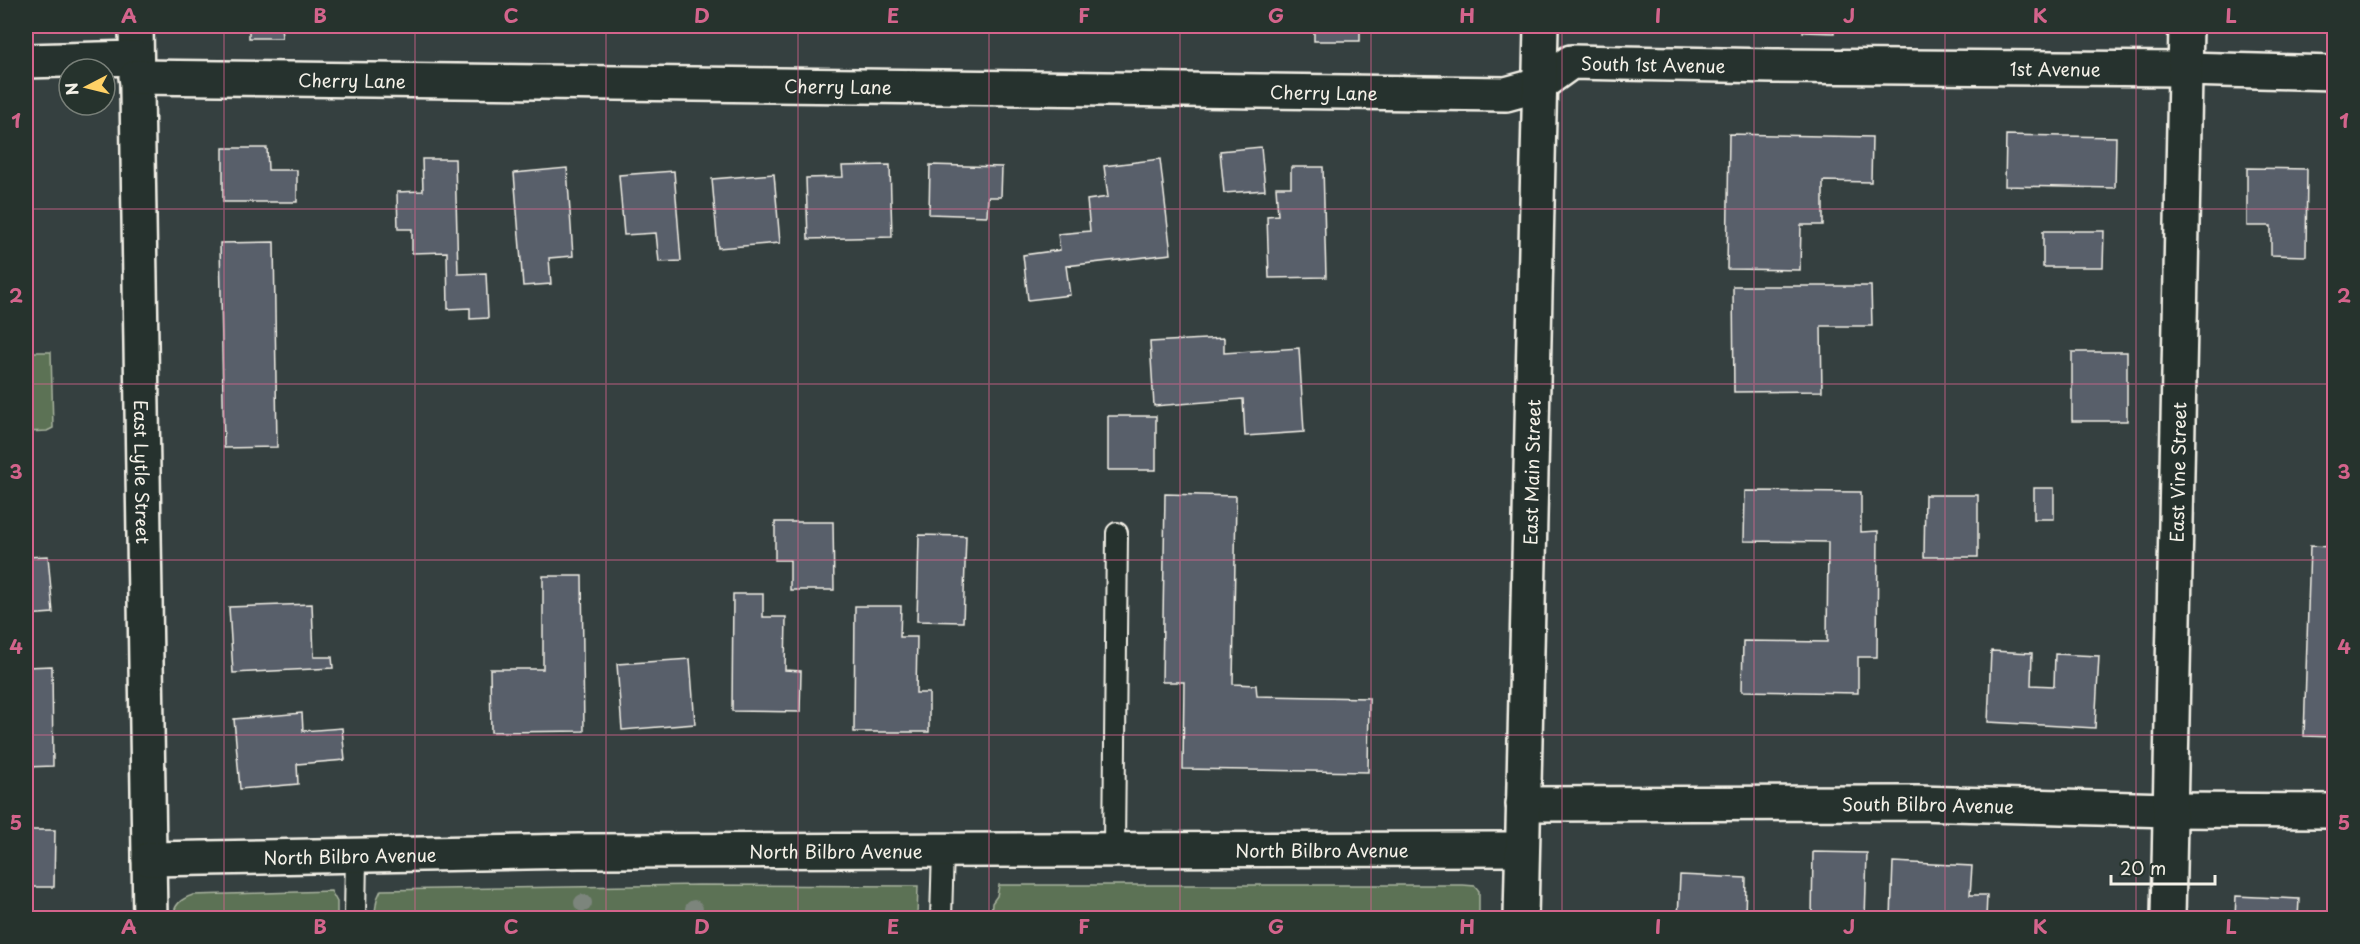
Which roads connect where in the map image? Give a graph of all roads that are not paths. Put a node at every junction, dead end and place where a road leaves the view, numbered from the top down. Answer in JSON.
{"nodes":[{"id":1,"x":136,"y":26,"type":"edge"},
{"id":2,"x":1541,"y":26,"type":"edge"},
{"id":3,"x":2186,"y":26,"type":"edge"},
{"id":4,"x":26,"y":61,"type":"edge"},
{"id":5,"x":1774,"y":66,"type":"joint"},
{"id":6,"x":136,"y":68,"type":"junction"},
{"id":7,"x":2185,"y":69,"type":"junction"},
{"id":8,"x":2334,"y":73,"type":"edge"},
{"id":9,"x":1539,"y":84,"type":"junction"},
{"id":10,"x":1117,"y":533,"type":"dead end"},
{"id":11,"x":1523,"y":804,"type":"junction"},
{"id":12,"x":2170,"y":810,"type":"junction"},
{"id":13,"x":2334,"y":811,"type":"edge"},
{"id":14,"x":1522,"y":849,"type":"junction"},
{"id":15,"x":943,"y":850,"type":"junction"},
{"id":16,"x":1114,"y":850,"type":"junction"},
{"id":17,"x":356,"y":855,"type":"junction"},
{"id":18,"x":149,"y":858,"type":"junction"},
{"id":19,"x":150,"y":918,"type":"edge"},
{"id":20,"x":355,"y":918,"type":"edge"},
{"id":21,"x":941,"y":918,"type":"edge"},
{"id":22,"x":1521,"y":918,"type":"edge"},
{"id":23,"x":2168,"y":918,"type":"edge"}],
"edges":[{"from":1,"to":6,"type":"street","name":"East Lytle Street"},
{"from":2,"to":9,"type":"street","name":"East Main Street"},
{"from":3,"to":7,"type":"street","name":"East Vine Street"},
{"from":4,"to":6,"type":"street","name":"Cherry Lane"},
{"from":5,"to":7,"type":"street","name":"1st Avenue"},
{"from":5,"to":9,"type":"street","name":"South 1st Avenue"},
{"from":6,"to":9,"type":"street","name":"Cherry Lane"},
{"from":6,"to":18,"type":"street","name":"East Lytle Street"},
{"from":7,"to":8,"type":"street","name":"1st Avenue"},
{"from":7,"to":12,"type":"street","name":"East Vine Street"},
{"from":9,"to":11,"type":"street","name":"East Main Street"},
{"from":10,"to":16,"type":"lane"},
{"from":11,"to":12,"type":"street","name":"South Bilbro Avenue"},
{"from":11,"to":14,"type":"street","name":"East Main Street"},
{"from":12,"to":13,"type":"street","name":"South Bilbro Avenue"},
{"from":12,"to":23,"type":"street","name":"East Vine Street"},
{"from":14,"to":16,"type":"street","name":"North Bilbro Avenue"},
{"from":14,"to":22,"type":"street","name":"East Main Street"},
{"from":15,"to":16,"type":"street","name":"North Bilbro Avenue"},
{"from":15,"to":17,"type":"street","name":"North Bilbro Avenue"},
{"from":15,"to":21,"type":"lane"},
{"from":17,"to":18,"type":"street","name":"North Bilbro Avenue"},
{"from":17,"to":20,"type":"lane"},
{"from":18,"to":19,"type":"street","name":"East Lytle Street"}]}
